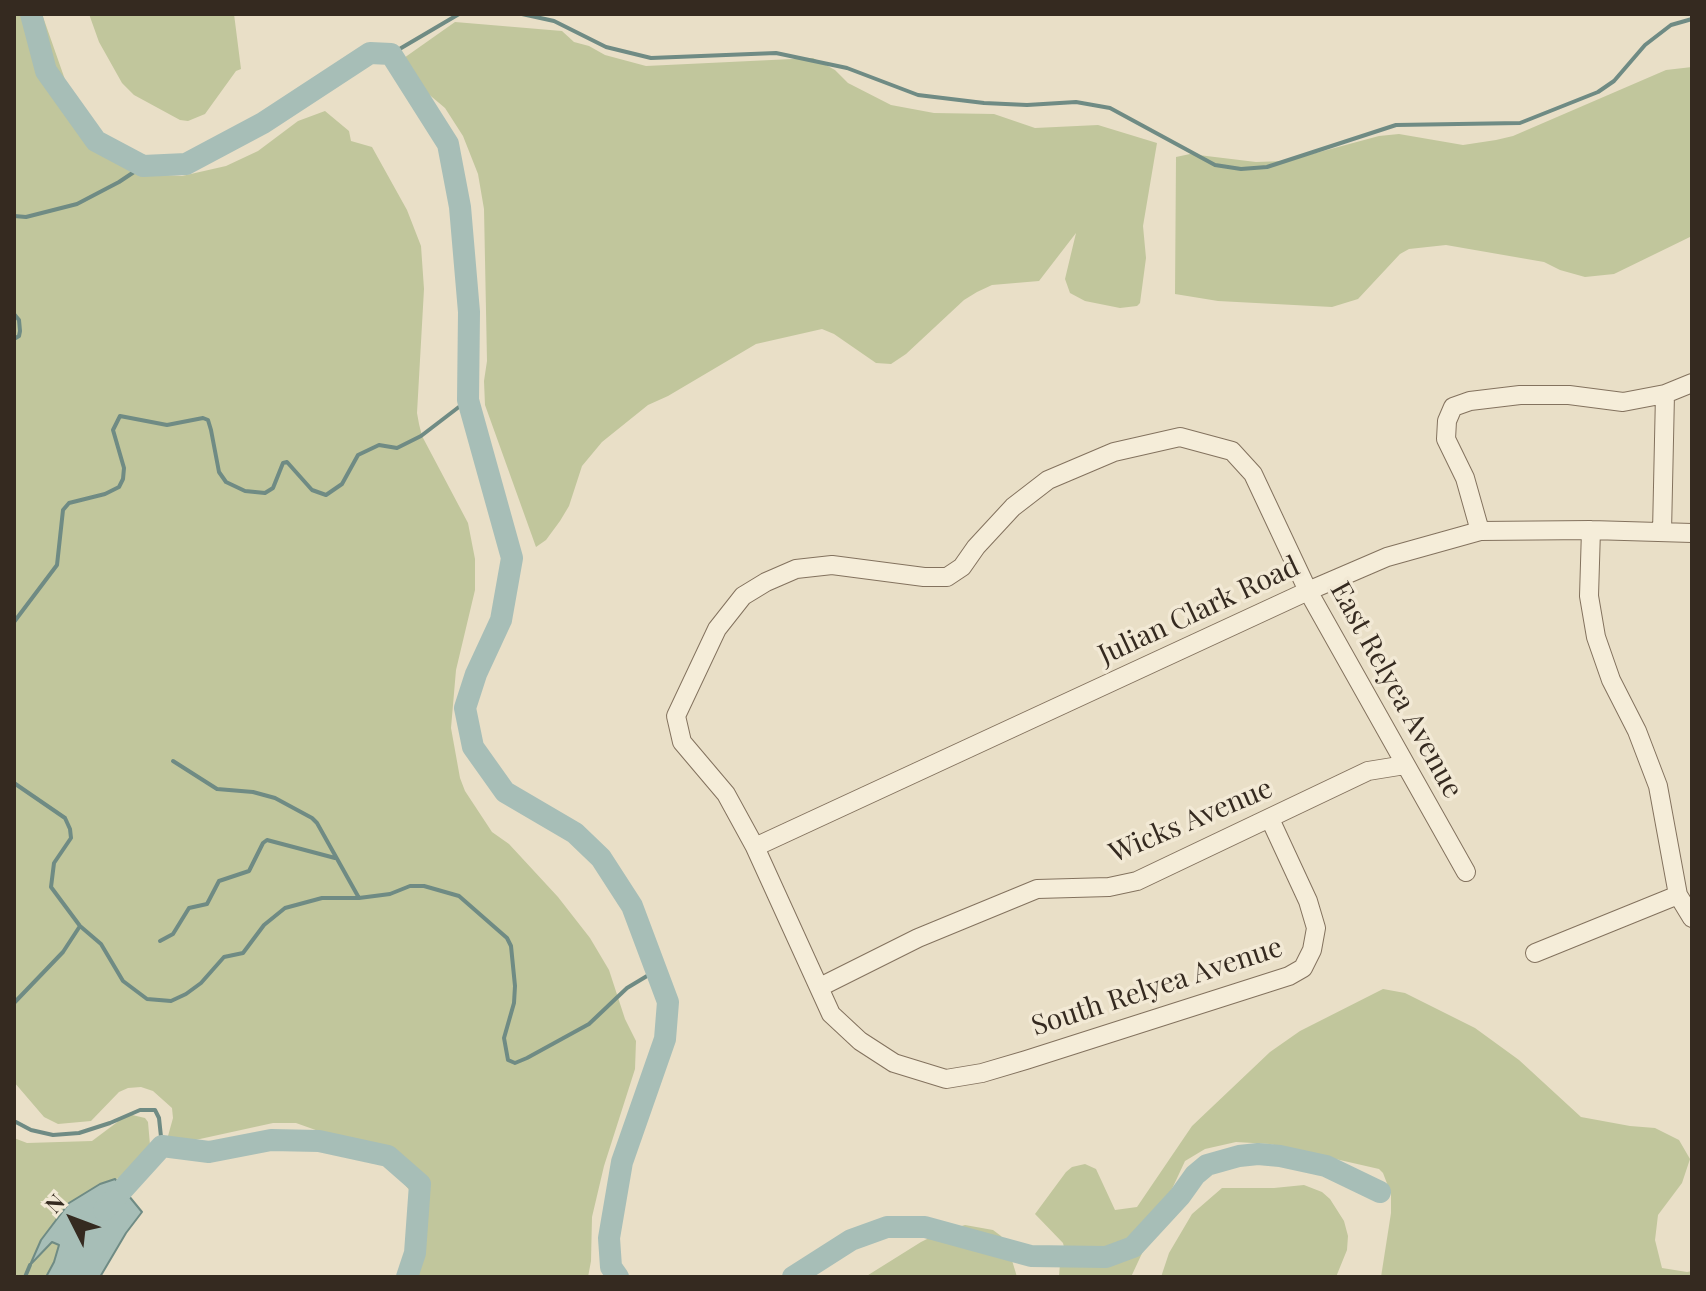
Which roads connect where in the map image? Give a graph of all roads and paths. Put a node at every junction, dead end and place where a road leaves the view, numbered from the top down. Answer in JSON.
{"nodes":[{"id":1,"x":1692,"y":383,"type":"edge"},
{"id":2,"x":1665,"y":394,"type":"junction"},
{"id":3,"x":1591,"y":530,"type":"junction"},
{"id":4,"x":1480,"y":531,"type":"junction"},
{"id":5,"x":1662,"y":532,"type":"junction"},
{"id":6,"x":1692,"y":533,"type":"edge"},
{"id":7,"x":1308,"y":591,"type":"junction"},
{"id":8,"x":1405,"y":765,"type":"junction"},
{"id":9,"x":1270,"y":819,"type":"junction"},
{"id":10,"x":755,"y":847,"type":"junction"},
{"id":11,"x":1466,"y":872,"type":"dead end"},
{"id":12,"x":1678,"y":895,"type":"junction"},
{"id":13,"x":1692,"y":918,"type":"edge"},
{"id":14,"x":1535,"y":953,"type":"dead end"},
{"id":15,"x":820,"y":987,"type":"junction"}],
"edges":[{"from":1,"to":2,"type":"street"},
{"from":2,"to":4,"type":"street"},
{"from":2,"to":5,"type":"street"},
{"from":3,"to":4,"type":"street","name":"Julian Clark Road"},
{"from":3,"to":5,"type":"street","name":"Julian Clark Road"},
{"from":3,"to":12,"type":"street"},
{"from":4,"to":7,"type":"street","name":"Julian Clark Road"},
{"from":5,"to":6,"type":"street","name":"Julian Clark Road"},
{"from":7,"to":8,"type":"street","name":"East Relyea Avenue"},
{"from":7,"to":10,"type":"street","name":"Julian Clark Road"},
{"from":7,"to":10,"type":"street","name":"East Relyea Avenue"},
{"from":8,"to":9,"type":"street","name":"Wicks Avenue"},
{"from":8,"to":11,"type":"street","name":"East Relyea Avenue"},
{"from":9,"to":15,"type":"street","name":"Wicks Avenue"},
{"from":9,"to":15,"type":"street","name":"South Relyea Avenue"},
{"from":10,"to":15,"type":"street"},
{"from":12,"to":13,"type":"street"},
{"from":12,"to":14,"type":"street"}]}
